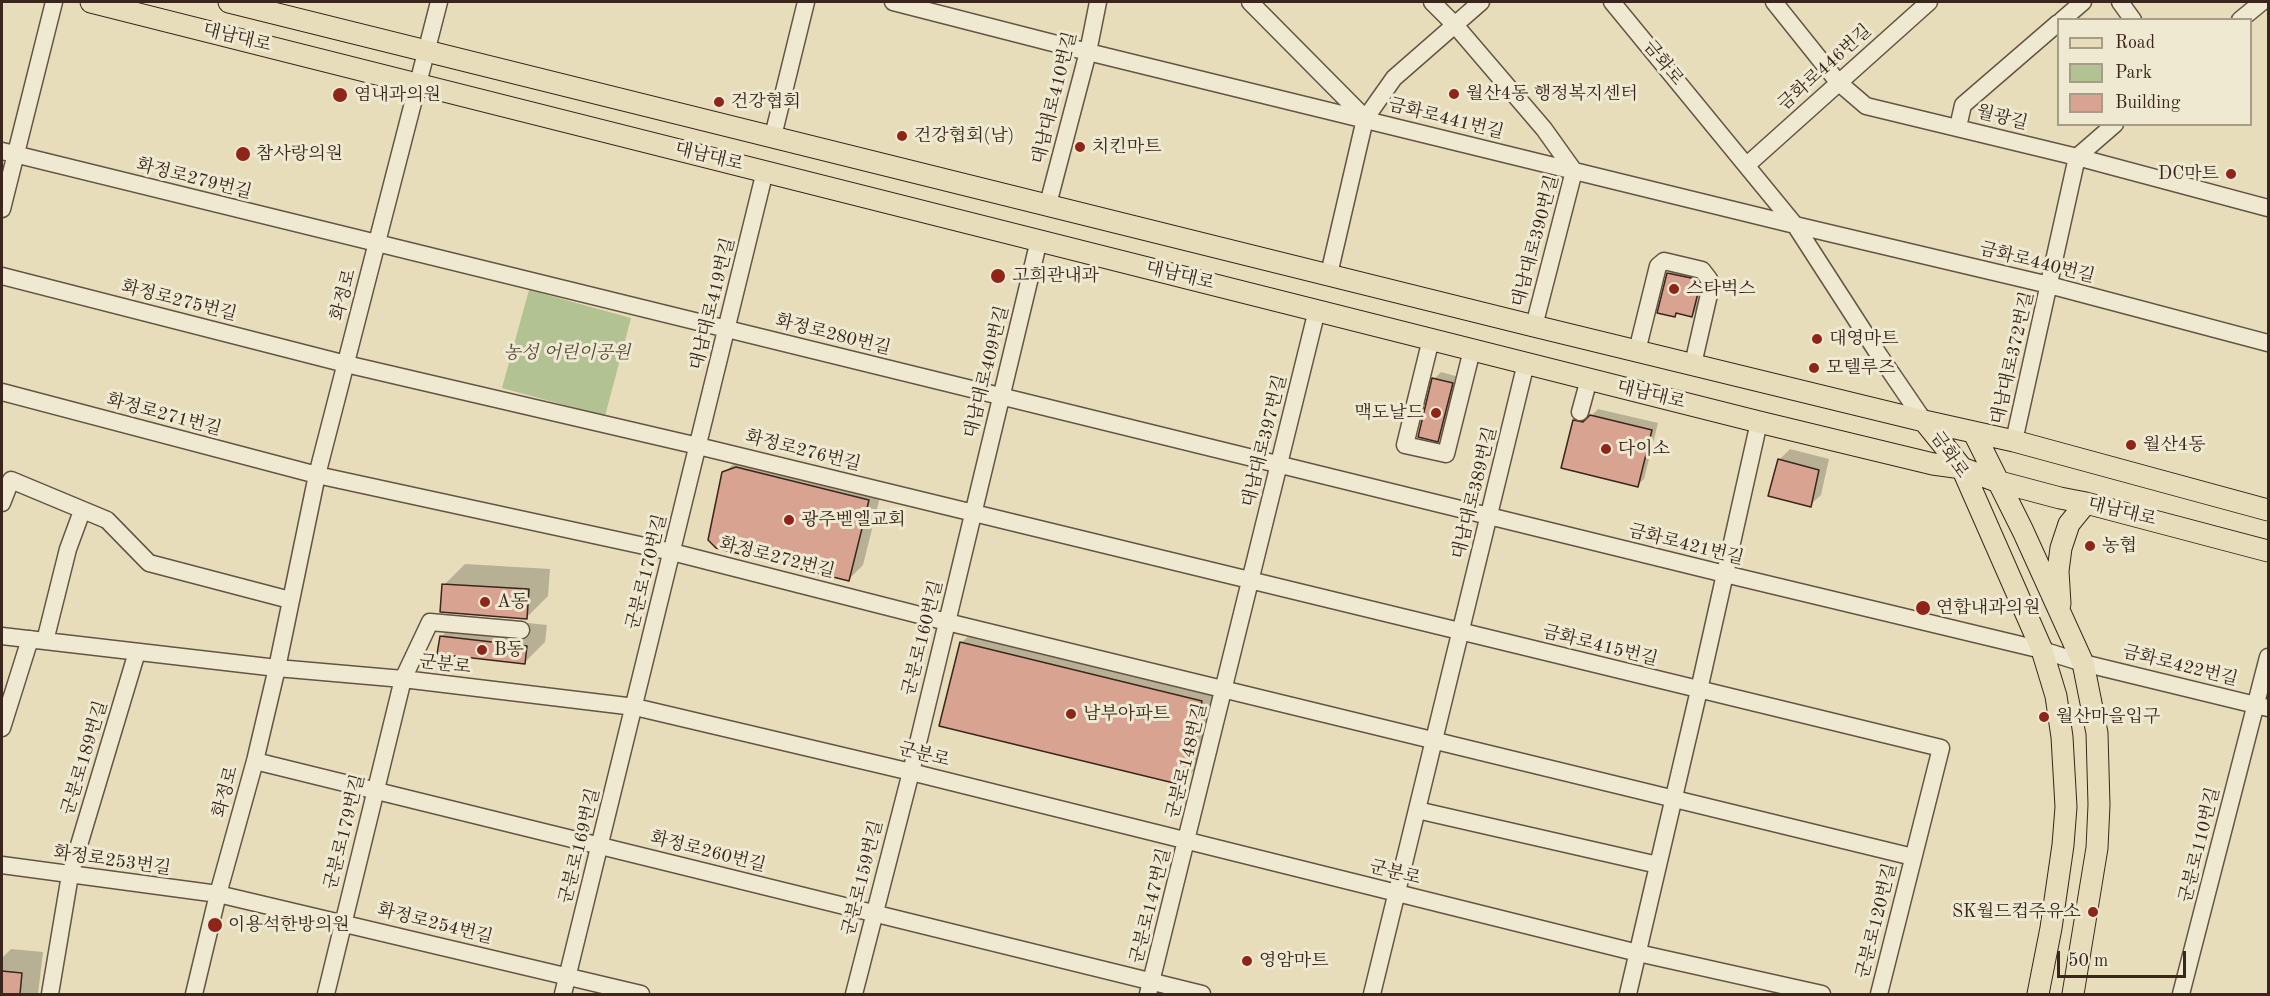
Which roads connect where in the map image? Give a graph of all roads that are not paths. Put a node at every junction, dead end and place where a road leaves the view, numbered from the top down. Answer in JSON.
{"nodes":[{"id":1,"x":54,"y":2,"type":"edge"},
{"id":2,"x":91,"y":2,"type":"edge"},
{"id":3,"x":229,"y":2,"type":"edge"},
{"id":4,"x":439,"y":2,"type":"edge"},
{"id":5,"x":806,"y":2,"type":"edge"},
{"id":6,"x":893,"y":2,"type":"edge"},
{"id":7,"x":1098,"y":2,"type":"edge"},
{"id":8,"x":1250,"y":2,"type":"edge"},
{"id":9,"x":1432,"y":2,"type":"edge"},
{"id":10,"x":1481,"y":2,"type":"edge"},
{"id":11,"x":1612,"y":2,"type":"edge"},
{"id":12,"x":1774,"y":2,"type":"edge"},
{"id":13,"x":1929,"y":2,"type":"edge"},
{"id":14,"x":2083,"y":2,"type":"edge"},
{"id":15,"x":2120,"y":2,"type":"edge"},
{"id":16,"x":2262,"y":2,"type":"edge"},
{"id":17,"x":2064,"y":18,"type":"edge"},
{"id":18,"x":2132,"y":18,"type":"edge"},
{"id":19,"x":2242,"y":18,"type":"edge"},
{"id":20,"x":2057,"y":23,"type":"edge"},
{"id":21,"x":1455,"y":25,"type":"junction"},
{"id":22,"x":427,"y":51,"type":"junction"},
{"id":23,"x":1088,"y":52,"type":"junction"},
{"id":24,"x":1838,"y":82,"type":"junction"},
{"id":25,"x":418,"y":85,"type":"junction"},
{"id":26,"x":1365,"y":119,"type":"junction"},
{"id":27,"x":2113,"y":126,"type":"edge"},
{"id":28,"x":1958,"y":128,"type":"junction"},
{"id":29,"x":773,"y":136,"type":"junction"},
{"id":30,"x":8,"y":153,"type":"edge"},
{"id":31,"x":2077,"y":157,"type":"junction"},
{"id":32,"x":1747,"y":165,"type":"junction"},
{"id":33,"x":765,"y":171,"type":"junction"},
{"id":34,"x":1574,"y":171,"type":"junction"},
{"id":35,"x":1048,"y":204,"type":"junction"},
{"id":36,"x":2268,"y":208,"type":"edge"},
{"id":37,"x":2,"y":209,"type":"edge"},
{"id":38,"x":1795,"y":225,"type":"junction"},
{"id":39,"x":1039,"y":240,"type":"junction"},
{"id":40,"x":378,"y":244,"type":"junction"},
{"id":41,"x":1329,"y":274,"type":"junction"},
{"id":42,"x":2,"y":276,"type":"edge"},
{"id":43,"x":2049,"y":285,"type":"junction"},
{"id":44,"x":1317,"y":310,"type":"junction"},
{"id":45,"x":1534,"y":326,"type":"junction"},
{"id":46,"x":727,"y":329,"type":"junction"},
{"id":47,"x":1431,"y":339,"type":"junction"},
{"id":48,"x":2268,"y":343,"type":"edge"},
{"id":49,"x":1472,"y":350,"type":"junction"},
{"id":50,"x":1637,"y":351,"type":"junction"},
{"id":51,"x":1526,"y":363,"type":"junction"},
{"id":52,"x":346,"y":364,"type":"junction"},
{"id":53,"x":1693,"y":364,"type":"junction"},
{"id":54,"x":1589,"y":379,"type":"junction"},
{"id":55,"x":2,"y":392,"type":"edge"},
{"id":56,"x":1001,"y":397,"type":"junction"},
{"id":57,"x":1580,"y":412,"type":"dead end"},
{"id":58,"x":1924,"y":421,"type":"junction"},
{"id":59,"x":1758,"y":422,"type":"junction"},
{"id":60,"x":1974,"y":433,"type":"junction"},
{"id":61,"x":2014,"y":441,"type":"junction"},
{"id":62,"x":698,"y":446,"type":"junction"},
{"id":63,"x":1279,"y":465,"type":"junction"},
{"id":64,"x":1962,"y":468,"type":"junction"},
{"id":65,"x":317,"y":475,"type":"junction"},
{"id":66,"x":1996,"y":481,"type":"junction"},
{"id":67,"x":2,"y":503,"type":"edge"},
{"id":68,"x":2086,"y":503,"type":"junction"},
{"id":69,"x":2268,"y":510,"type":"edge"},
{"id":70,"x":82,"y":511,"type":"junction"},
{"id":71,"x":974,"y":513,"type":"junction"},
{"id":72,"x":1489,"y":516,"type":"junction"},
{"id":73,"x":2268,"y":551,"type":"edge"},
{"id":74,"x":672,"y":552,"type":"junction"},
{"id":75,"x":1725,"y":574,"type":"junction"},
{"id":76,"x":1251,"y":581,"type":"junction"},
{"id":77,"x":290,"y":600,"type":"junction"},
{"id":78,"x":2061,"y":616,"type":"junction"},
{"id":79,"x":947,"y":622,"type":"junction"},
{"id":80,"x":521,"y":630,"type":"dead end"},
{"id":81,"x":1461,"y":632,"type":"junction"},
{"id":82,"x":2,"y":636,"type":"edge"},
{"id":83,"x":38,"y":640,"type":"junction"},
{"id":84,"x":2042,"y":650,"type":"junction"},
{"id":85,"x":137,"y":652,"type":"junction"},
{"id":86,"x":2268,"y":657,"type":"edge"},
{"id":87,"x":2083,"y":663,"type":"junction"},
{"id":88,"x":278,"y":668,"type":"junction"},
{"id":89,"x":403,"y":679,"type":"junction"},
{"id":90,"x":1224,"y":690,"type":"junction"},
{"id":91,"x":1699,"y":690,"type":"junction"},
{"id":92,"x":2262,"y":706,"type":"edge"},
{"id":93,"x":634,"y":707,"type":"junction"},
{"id":94,"x":2,"y":728,"type":"edge"},
{"id":95,"x":1434,"y":741,"type":"junction"},
{"id":96,"x":1941,"y":748,"type":"joint"},
{"id":97,"x":255,"y":761,"type":"junction"},
{"id":98,"x":1557,"y":771,"type":"joint"},
{"id":99,"x":911,"y":772,"type":"junction"},
{"id":100,"x":376,"y":790,"type":"junction"},
{"id":101,"x":1673,"y":799,"type":"junction"},
{"id":102,"x":1417,"y":810,"type":"junction"},
{"id":103,"x":1188,"y":840,"type":"junction"},
{"id":104,"x":600,"y":845,"type":"junction"},
{"id":105,"x":1913,"y":857,"type":"junction"},
{"id":106,"x":2,"y":865,"type":"edge"},
{"id":107,"x":1658,"y":865,"type":"junction"},
{"id":108,"x":70,"y":875,"type":"junction"},
{"id":109,"x":218,"y":894,"type":"junction"},
{"id":110,"x":1396,"y":894,"type":"junction"},
{"id":111,"x":874,"y":913,"type":"junction"},
{"id":112,"x":344,"y":922,"type":"junction"},
{"id":113,"x":1638,"y":953,"type":"junction"},
{"id":114,"x":568,"y":977,"type":"junction"},
{"id":115,"x":1150,"y":988,"type":"edge"},
{"id":116,"x":50,"y":994,"type":"edge"},
{"id":117,"x":194,"y":994,"type":"edge"},
{"id":118,"x":326,"y":994,"type":"edge"},
{"id":119,"x":563,"y":994,"type":"edge"},
{"id":120,"x":641,"y":994,"type":"edge"},
{"id":121,"x":854,"y":994,"type":"edge"},
{"id":122,"x":1202,"y":994,"type":"edge"},
{"id":123,"x":1372,"y":994,"type":"edge"},
{"id":124,"x":1628,"y":994,"type":"edge"},
{"id":125,"x":1822,"y":994,"type":"edge"},
{"id":126,"x":1879,"y":994,"type":"edge"},
{"id":127,"x":2038,"y":994,"type":"edge"},
{"id":128,"x":2073,"y":994,"type":"edge"},
{"id":129,"x":2181,"y":994,"type":"edge"}],
"edges":[{"from":1,"to":30,"type":"street"},
{"from":2,"to":25,"type":"main road","name":"대남대로"},
{"from":3,"to":22,"type":"main road","name":"대남대로"},
{"from":4,"to":22,"type":"street","name":"화정로"},
{"from":5,"to":29,"type":"street"},
{"from":6,"to":23,"type":"street","name":"금화로441번길"},
{"from":7,"to":23,"type":"street","name":"대남대로410번길"},
{"from":8,"to":26,"type":"street"},
{"from":9,"to":21,"type":"street","name":"대남대로390번길"},
{"from":10,"to":21,"type":"street"},
{"from":11,"to":32,"type":"street","name":"금화로"},
{"from":12,"to":24,"type":"street","name":"월광길"},
{"from":13,"to":24,"type":"street","name":"금화로446번길"},
{"from":14,"to":17,"type":"street"},
{"from":15,"to":18,"type":"street"},
{"from":16,"to":19,"type":"street"},
{"from":20,"to":28,"type":"street"},
{"from":21,"to":26,"type":"street"},
{"from":21,"to":34,"type":"street","name":"대남대로390번길"},
{"from":22,"to":25,"type":"street","name":"화정로"},
{"from":22,"to":29,"type":"main road","name":"대남대로"},
{"from":23,"to":26,"type":"street","name":"금화로441번길"},
{"from":23,"to":35,"type":"street","name":"대남대로410번길"},
{"from":24,"to":28,"type":"street","name":"월광길"},
{"from":24,"to":32,"type":"street","name":"금화로446번길"},
{"from":25,"to":33,"type":"main road","name":"대남대로"},
{"from":25,"to":40,"type":"street","name":"화정로"},
{"from":26,"to":34,"type":"street","name":"금화로441번길"},
{"from":26,"to":41,"type":"street"},
{"from":27,"to":31,"type":"street"},
{"from":28,"to":31,"type":"street","name":"월광길"},
{"from":29,"to":35,"type":"main road","name":"대남대로"},
{"from":30,"to":37,"type":"street"},
{"from":30,"to":40,"type":"street","name":"화정로279번길"},
{"from":31,"to":36,"type":"street","name":"월광길"},
{"from":31,"to":43,"type":"street","name":"대남대로372번길"},
{"from":32,"to":38,"type":"street","name":"금화로"},
{"from":33,"to":39,"type":"main road","name":"대남대로"},
{"from":33,"to":46,"type":"street","name":"대남대로419번길"},
{"from":34,"to":38,"type":"street","name":"금화로441번길"},
{"from":34,"to":45,"type":"street","name":"대남대로390번길"},
{"from":35,"to":41,"type":"main road","name":"대남대로"},
{"from":38,"to":43,"type":"street","name":"금화로440번길"},
{"from":38,"to":58,"type":"street","name":"금화로"},
{"from":39,"to":44,"type":"main road","name":"대남대로"},
{"from":39,"to":56,"type":"street","name":"대남대로409번길"},
{"from":40,"to":46,"type":"street","name":"화정로280번길"},
{"from":40,"to":52,"type":"street","name":"화정로"},
{"from":41,"to":45,"type":"main road","name":"대남대로"},
{"from":42,"to":52,"type":"street","name":"화정로275번길"},
{"from":43,"to":48,"type":"street","name":"금화로440번길"},
{"from":43,"to":61,"type":"street","name":"대남대로372번길"},
{"from":44,"to":47,"type":"main road","name":"대남대로"},
{"from":44,"to":63,"type":"street","name":"대남대로397번길"},
{"from":45,"to":50,"type":"main road","name":"대남대로"},
{"from":46,"to":56,"type":"street","name":"화정로280번길"},
{"from":46,"to":62,"type":"street","name":"대남대로419번길"},
{"from":47,"to":49,"type":"main road","name":"대남대로"},
{"from":47,"to":49,"type":"street"},
{"from":49,"to":51,"type":"main road","name":"대남대로"},
{"from":50,"to":53,"type":"main road","name":"대남대로"},
{"from":50,"to":53,"type":"street"},
{"from":51,"to":54,"type":"main road","name":"대남대로"},
{"from":51,"to":72,"type":"street","name":"대남대로389번길"},
{"from":52,"to":62,"type":"street","name":"화정로276번길"},
{"from":52,"to":65,"type":"street","name":"화정로"},
{"from":53,"to":58,"type":"main road","name":"대남대로"},
{"from":54,"to":57,"type":"street"},
{"from":54,"to":59,"type":"main road","name":"대남대로"},
{"from":55,"to":65,"type":"street","name":"화정로271번길"},
{"from":56,"to":63,"type":"street","name":"화정로280번길"},
{"from":56,"to":71,"type":"street","name":"대남대로409번길"},
{"from":58,"to":60,"type":"main road","name":"대남대로"},
{"from":58,"to":64,"type":"main road","name":"금화로"},
{"from":59,"to":64,"type":"main road","name":"대남대로"},
{"from":59,"to":75,"type":"street"},
{"from":60,"to":61,"type":"main road","name":"대남대로"},
{"from":60,"to":66,"type":"main road","name":"금화로"},
{"from":61,"to":69,"type":"main road","name":"대남대로"},
{"from":62,"to":71,"type":"street","name":"화정로276번길"},
{"from":62,"to":74,"type":"street","name":"군분로170번길"},
{"from":63,"to":72,"type":"street","name":"금화로421번길"},
{"from":63,"to":76,"type":"street","name":"대남대로397번길"},
{"from":64,"to":66,"type":"main road","name":"대남대로"},
{"from":64,"to":84,"type":"main road","name":"금화로"},
{"from":65,"to":74,"type":"street","name":"화정로272번길"},
{"from":65,"to":77,"type":"street","name":"화정로"},
{"from":66,"to":68,"type":"main road","name":"대남대로"},
{"from":66,"to":78,"type":"main road","name":"금화로"},
{"from":67,"to":70,"type":"street"},
{"from":68,"to":73,"type":"main road","name":"대남대로"},
{"from":68,"to":78,"type":"main road"},
{"from":70,"to":77,"type":"street"},
{"from":70,"to":83,"type":"street"},
{"from":71,"to":76,"type":"street","name":"화정로276번길"},
{"from":71,"to":79,"type":"street","name":"군분로160번길"},
{"from":72,"to":75,"type":"street","name":"금화로421번길"},
{"from":72,"to":81,"type":"street","name":"대남대로389번길"},
{"from":74,"to":79,"type":"street","name":"화정로272번길"},
{"from":74,"to":93,"type":"street","name":"군분로170번길"},
{"from":75,"to":84,"type":"street","name":"금화로421번길"},
{"from":75,"to":91,"type":"street"},
{"from":76,"to":81,"type":"street","name":"금화로415번길"},
{"from":76,"to":90,"type":"street","name":"군분로148번길"},
{"from":77,"to":88,"type":"street","name":"화정로"},
{"from":78,"to":87,"type":"main road","name":"금화로"},
{"from":79,"to":90,"type":"street","name":"화정로272번길"},
{"from":79,"to":99,"type":"street","name":"군분로160번길"},
{"from":80,"to":89,"type":"street","name":"군분로179번길"},
{"from":81,"to":91,"type":"street","name":"금화로415번길"},
{"from":81,"to":95,"type":"street","name":"대남대로389번길"},
{"from":82,"to":83,"type":"street","name":"군분로"},
{"from":83,"to":85,"type":"street","name":"군분로"},
{"from":83,"to":94,"type":"street"},
{"from":84,"to":87,"type":"street","name":"금화로421번길"},
{"from":84,"to":127,"type":"main road","name":"금화로"},
{"from":85,"to":88,"type":"street","name":"군분로"},
{"from":85,"to":108,"type":"street","name":"군분로189번길"},
{"from":86,"to":92,"type":"street","name":"군분로110번길"},
{"from":87,"to":92,"type":"street","name":"금화로422번길"},
{"from":87,"to":128,"type":"main road","name":"금화로"},
{"from":88,"to":89,"type":"street","name":"군분로"},
{"from":88,"to":97,"type":"street","name":"화정로"},
{"from":89,"to":93,"type":"street","name":"군분로"},
{"from":89,"to":100,"type":"street","name":"군분로179번길"},
{"from":90,"to":95,"type":"street","name":"군분로148번길"},
{"from":90,"to":103,"type":"street","name":"군분로148번길"},
{"from":91,"to":96,"type":"street","name":"금화로415번길"},
{"from":91,"to":101,"type":"street"},
{"from":92,"to":129,"type":"street","name":"군분로110번길"},
{"from":93,"to":99,"type":"street","name":"군분로"},
{"from":93,"to":104,"type":"street","name":"군분로169번길"},
{"from":95,"to":98,"type":"street","name":"군분로148번길"},
{"from":95,"to":102,"type":"street","name":"대남대로389번길"},
{"from":96,"to":105,"type":"street","name":"군분로120번길"},
{"from":97,"to":100,"type":"street","name":"화정로260번길"},
{"from":97,"to":109,"type":"street","name":"화정로"},
{"from":98,"to":101,"type":"street","name":"군분로120번길"},
{"from":99,"to":103,"type":"street","name":"군분로"},
{"from":99,"to":111,"type":"street","name":"군분로159번길"},
{"from":100,"to":104,"type":"street","name":"화정로260번길"},
{"from":100,"to":112,"type":"street","name":"군분로179번길"},
{"from":101,"to":105,"type":"street","name":"군분로120번길"},
{"from":101,"to":107,"type":"street"},
{"from":102,"to":107,"type":"street"},
{"from":102,"to":110,"type":"street","name":"대남대로389번길"},
{"from":103,"to":110,"type":"street","name":"군분로"},
{"from":103,"to":115,"type":"street","name":"군분로147번길"},
{"from":104,"to":111,"type":"street","name":"화정로260번길"},
{"from":104,"to":114,"type":"street","name":"군분로169번길"},
{"from":105,"to":126,"type":"street","name":"군분로120번길"},
{"from":106,"to":108,"type":"street","name":"화정로253번길"},
{"from":107,"to":113,"type":"street"},
{"from":108,"to":109,"type":"street","name":"화정로253번길"},
{"from":108,"to":116,"type":"street","name":"군분로189번길"},
{"from":109,"to":112,"type":"street","name":"화정로254번길"},
{"from":109,"to":117,"type":"street","name":"화정로"},
{"from":110,"to":113,"type":"street","name":"군분로"},
{"from":110,"to":123,"type":"street","name":"대남대로389번길"},
{"from":111,"to":115,"type":"street","name":"화정로260번길"},
{"from":111,"to":121,"type":"street","name":"군분로159번길"},
{"from":112,"to":114,"type":"street","name":"화정로254번길"},
{"from":112,"to":118,"type":"street","name":"군분로179번길"},
{"from":113,"to":124,"type":"street"},
{"from":113,"to":125,"type":"street","name":"군분로"},
{"from":114,"to":119,"type":"street","name":"군분로169번길"},
{"from":114,"to":120,"type":"street","name":"화정로254번길"},
{"from":115,"to":122,"type":"street","name":"군분로147번길"}]}
